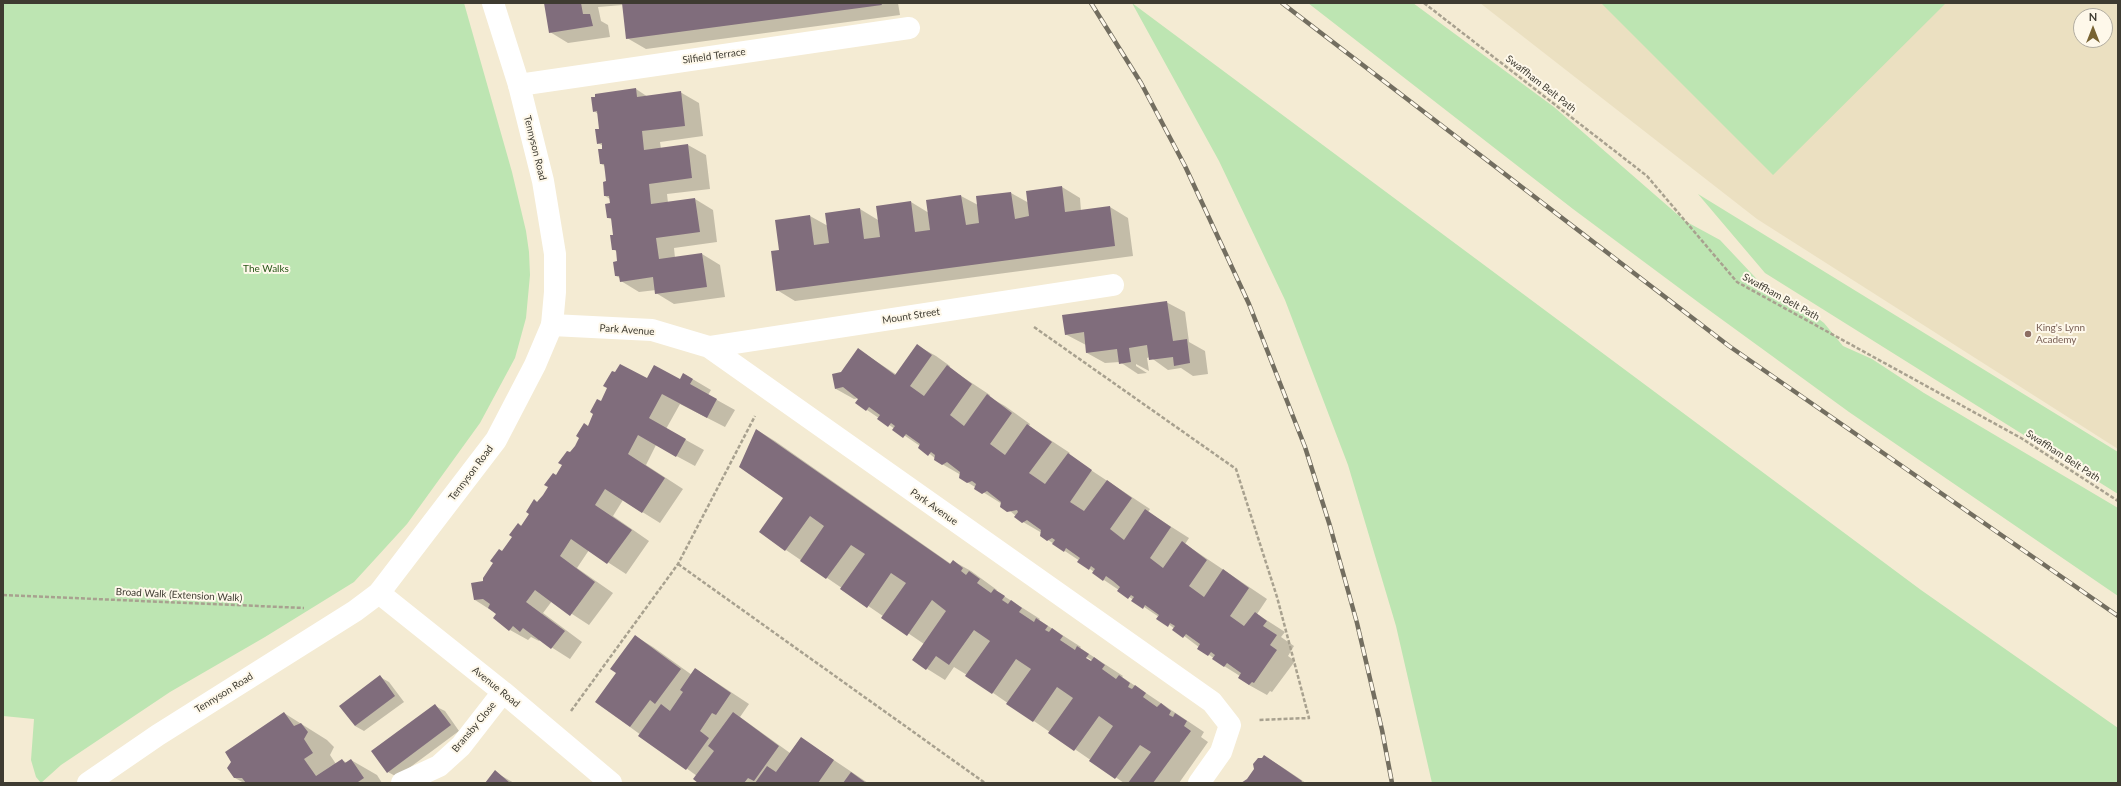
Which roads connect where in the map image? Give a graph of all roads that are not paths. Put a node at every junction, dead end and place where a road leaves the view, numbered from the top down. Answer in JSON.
{"nodes":[{"id":1,"x":493,"y":3,"type":"edge"},
{"id":2,"x":909,"y":28,"type":"dead end"},
{"id":3,"x":519,"y":84,"type":"junction"},
{"id":4,"x":1113,"y":285,"type":"dead end"},
{"id":5,"x":552,"y":325,"type":"junction"},
{"id":6,"x":709,"y":347,"type":"junction"},
{"id":7,"x":379,"y":593,"type":"junction"},
{"id":8,"x":503,"y":692,"type":"junction"},
{"id":9,"x":88,"y":783,"type":"edge"},
{"id":10,"x":402,"y":783,"type":"edge"},
{"id":11,"x":611,"y":783,"type":"edge"},
{"id":12,"x":1199,"y":783,"type":"edge"}],
"edges":[{"from":1,"to":3,"type":"street","name":"Tennyson Road"},
{"from":2,"to":3,"type":"street","name":"Silfield Terrace"},
{"from":3,"to":5,"type":"street","name":"Tennyson Road"},
{"from":4,"to":6,"type":"street","name":"Mount Street"},
{"from":5,"to":6,"type":"street","name":"Park Avenue"},
{"from":5,"to":7,"type":"street","name":"Tennyson Road"},
{"from":6,"to":12,"type":"street","name":"Park Avenue"},
{"from":7,"to":8,"type":"street","name":"Avenue Road"},
{"from":7,"to":9,"type":"street","name":"Tennyson Road"},
{"from":8,"to":10,"type":"street","name":"Bransby Close"},
{"from":8,"to":11,"type":"street","name":"Avenue Road"}]}
